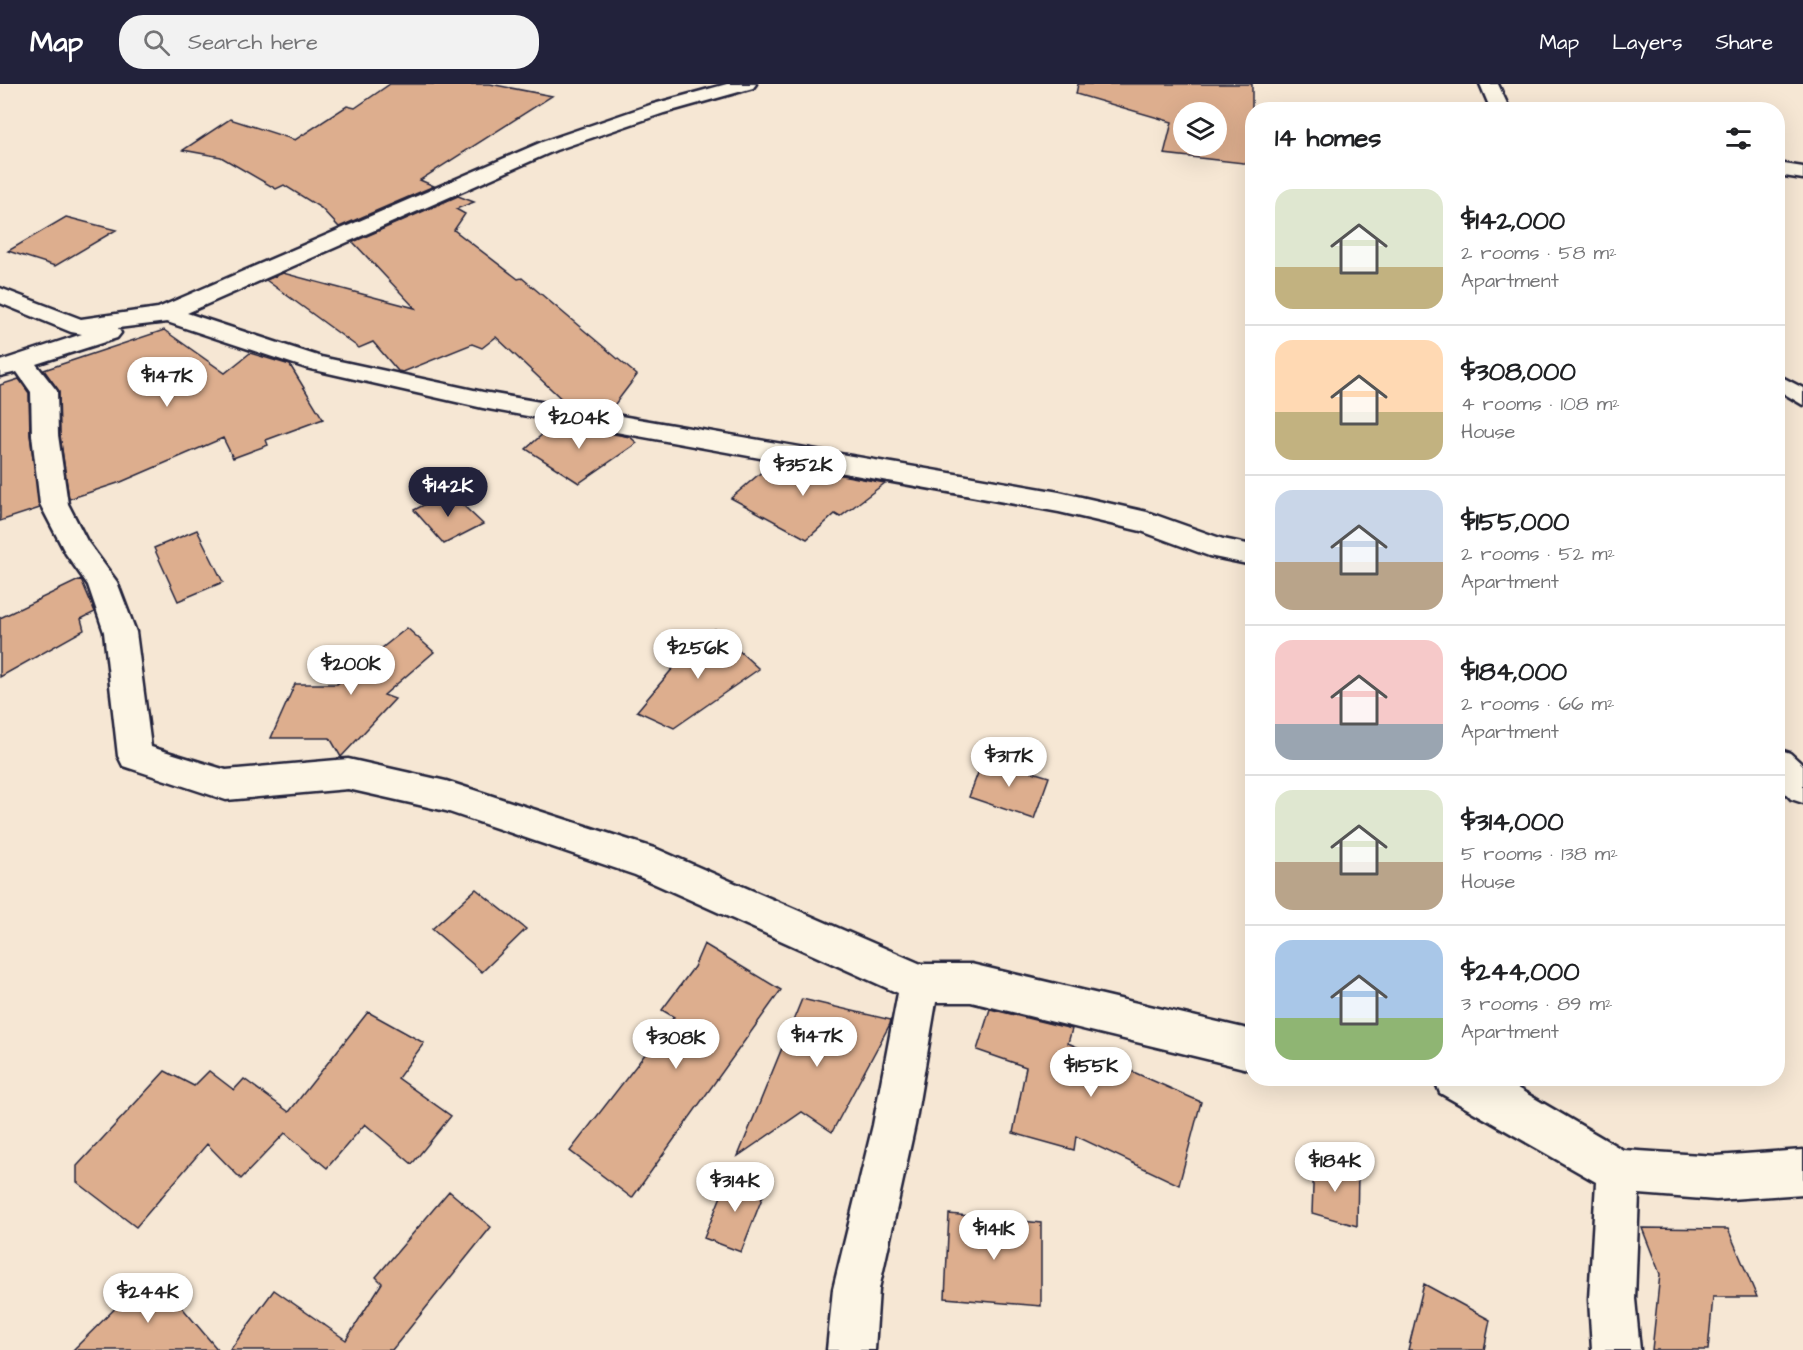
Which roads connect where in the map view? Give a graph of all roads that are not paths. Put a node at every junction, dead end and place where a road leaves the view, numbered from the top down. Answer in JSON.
{"nodes":[{"id":1,"x":747,"y":84,"type":"edge"},
{"id":2,"x":1489,"y":84,"type":"edge"},
{"id":3,"x":1497,"y":102,"type":"edge"},
{"id":4,"x":1785,"y":171,"type":"edge"},
{"id":5,"x":1803,"y":173,"type":"edge"},
{"id":6,"x":0,"y":295,"type":"edge"},
{"id":7,"x":168,"y":314,"type":"junction"},
{"id":8,"x":10,"y":365,"type":"edge"},
{"id":9,"x":1785,"y":386,"type":"edge"},
{"id":10,"x":1803,"y":398,"type":"edge"},
{"id":11,"x":1245,"y":554,"type":"edge"},
{"id":12,"x":1785,"y":769,"type":"edge"},
{"id":13,"x":1803,"y":788,"type":"edge"},
{"id":14,"x":920,"y":983,"type":"junction"},
{"id":15,"x":1245,"y":1048,"type":"edge"},
{"id":16,"x":1472,"y":1086,"type":"edge"},
{"id":17,"x":1618,"y":1171,"type":"junction"},
{"id":18,"x":1803,"y":1172,"type":"edge"},
{"id":19,"x":850,"y":1350,"type":"edge"},
{"id":20,"x":1616,"y":1350,"type":"edge"}],
"edges":[{"from":1,"to":7,"type":"street"},
{"from":2,"to":3,"type":"street"},
{"from":4,"to":5,"type":"street"},
{"from":6,"to":7,"type":"street"},
{"from":7,"to":8,"type":"street"},
{"from":7,"to":11,"type":"street"},
{"from":8,"to":14,"type":"street"},
{"from":9,"to":10,"type":"lane"},
{"from":12,"to":13,"type":"street"},
{"from":14,"to":15,"type":"street"},
{"from":14,"to":19,"type":"street"},
{"from":16,"to":17,"type":"street"},
{"from":17,"to":18,"type":"street"},
{"from":17,"to":20,"type":"street"}]}
